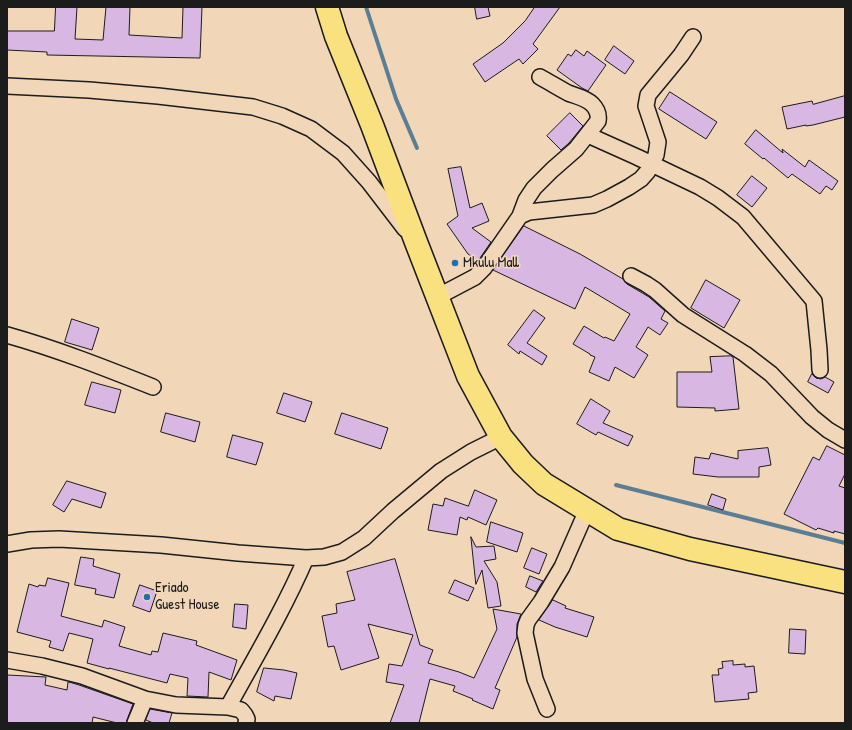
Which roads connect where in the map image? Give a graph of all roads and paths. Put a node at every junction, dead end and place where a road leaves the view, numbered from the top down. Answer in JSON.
{"nodes":[{"id":1,"x":327,"y":7,"type":"edge"},
{"id":2,"x":693,"y":37,"type":"dead end"},
{"id":3,"x":540,"y":77,"type":"dead end"},
{"id":4,"x":7,"y":86,"type":"edge"},
{"id":5,"x":588,"y":135,"type":"junction"},
{"id":6,"x":652,"y":164,"type":"junction"},
{"id":7,"x":520,"y":216,"type":"junction"},
{"id":8,"x":416,"y":242,"type":"junction"},
{"id":9,"x":631,"y":276,"type":"dead end"},
{"id":10,"x":437,"y":297,"type":"junction"},
{"id":11,"x":7,"y":335,"type":"edge"},
{"id":12,"x":820,"y":370,"type":"dead end"},
{"id":13,"x":152,"y":387,"type":"dead end"},
{"id":14,"x":501,"y":437,"type":"junction"},
{"id":15,"x":845,"y":440,"type":"edge"},
{"id":16,"x":587,"y":510,"type":"junction"},
{"id":17,"x":7,"y":544,"type":"edge"},
{"id":18,"x":306,"y":558,"type":"junction"},
{"id":19,"x":845,"y":582,"type":"edge"},
{"id":20,"x":7,"y":660,"type":"edge"},
{"id":21,"x":145,"y":698,"type":"junction"},
{"id":22,"x":228,"y":707,"type":"junction"},
{"id":23,"x":547,"y":709,"type":"dead end"},
{"id":24,"x":135,"y":723,"type":"edge"},
{"id":25,"x":246,"y":723,"type":"edge"}],
"edges":[{"from":1,"to":8,"type":"main road"},
{"from":2,"to":6,"type":"street"},
{"from":3,"to":5,"type":"street"},
{"from":4,"to":8,"type":"street"},
{"from":5,"to":6,"type":"street"},
{"from":5,"to":7,"type":"street"},
{"from":6,"to":7,"type":"street"},
{"from":6,"to":12,"type":"street"},
{"from":7,"to":10,"type":"street"},
{"from":8,"to":10,"type":"main road"},
{"from":9,"to":15,"type":"street"},
{"from":10,"to":14,"type":"main road"},
{"from":11,"to":13,"type":"street"},
{"from":14,"to":16,"type":"main road"},
{"from":14,"to":18,"type":"street"},
{"from":16,"to":19,"type":"main road"},
{"from":16,"to":23,"type":"street"},
{"from":17,"to":18,"type":"street"},
{"from":18,"to":22,"type":"street"},
{"from":20,"to":21,"type":"street"},
{"from":21,"to":22,"type":"street"},
{"from":21,"to":24,"type":"street"},
{"from":22,"to":25,"type":"street"}]}
